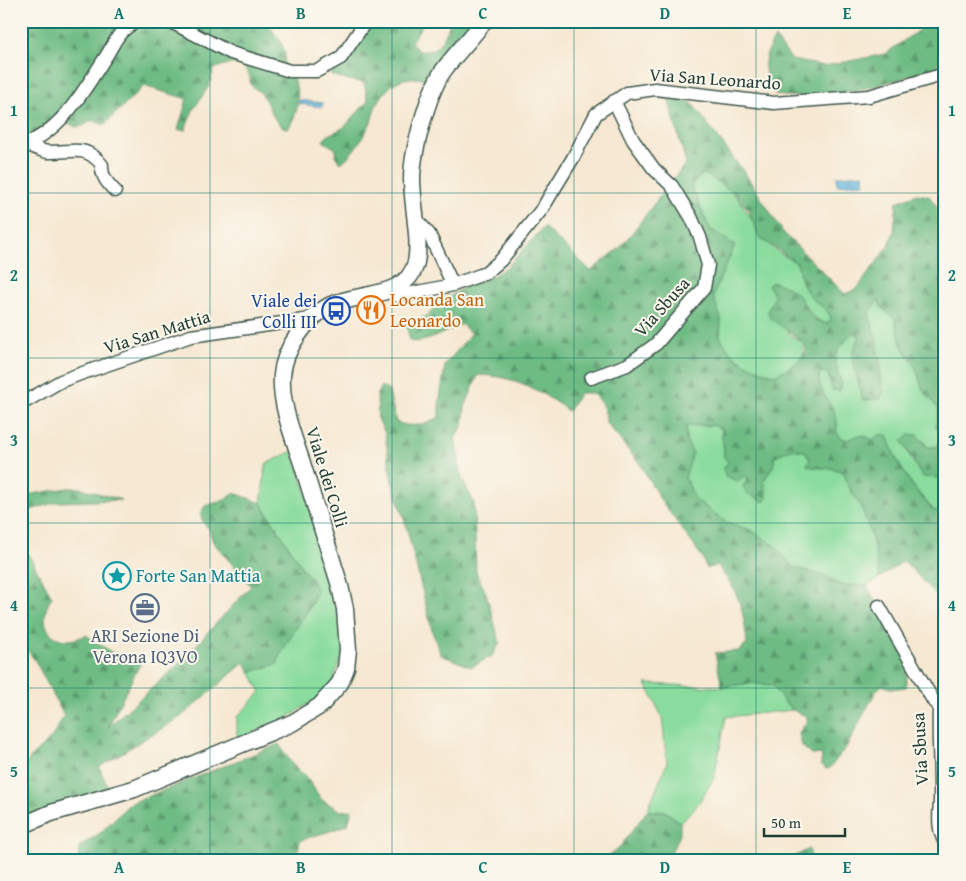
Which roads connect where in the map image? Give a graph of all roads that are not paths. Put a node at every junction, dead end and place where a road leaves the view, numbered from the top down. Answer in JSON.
{"nodes":[{"id":1,"x":137,"y":21,"type":"edge"},
{"id":2,"x":169,"y":21,"type":"edge"},
{"id":3,"x":366,"y":21,"type":"edge"},
{"id":4,"x":484,"y":21,"type":"edge"},
{"id":5,"x":945,"y":74,"type":"edge"},
{"id":6,"x":614,"y":101,"type":"junction"},
{"id":7,"x":23,"y":145,"type":"edge"},
{"id":8,"x":115,"y":191,"type":"dead end"},
{"id":9,"x":414,"y":216,"type":"junction"},
{"id":10,"x":453,"y":285,"type":"junction"},
{"id":11,"x":386,"y":291,"type":"junction"},
{"id":12,"x":310,"y":320,"type":"junction"},
{"id":13,"x":591,"y":378,"type":"dead end"},
{"id":14,"x":21,"y":404,"type":"edge"},
{"id":15,"x":879,"y":606,"type":"dead end"},
{"id":16,"x":21,"y":826,"type":"edge"},
{"id":17,"x":945,"y":843,"type":"edge"}],
"edges":[{"from":1,"to":7,"type":"street"},
{"from":2,"to":3,"type":"street"},
{"from":4,"to":9,"type":"street","name":"Viale dei Colli"},
{"from":5,"to":6,"type":"street","name":"Via San Leonardo"},
{"from":6,"to":10,"type":"street","name":"Via San Leonardo"},
{"from":6,"to":13,"type":"street","name":"Via Sbusa"},
{"from":7,"to":8,"type":"street"},
{"from":9,"to":10,"type":"street"},
{"from":9,"to":11,"type":"street","name":"Viale dei Colli"},
{"from":10,"to":11,"type":"street","name":"Via San Leonardo"},
{"from":11,"to":12,"type":"street","name":"Viale dei Colli"},
{"from":12,"to":14,"type":"street","name":"Via San Mattia"},
{"from":12,"to":16,"type":"street","name":"Viale dei Colli"},
{"from":15,"to":17,"type":"street","name":"Via Sbusa"}]}
